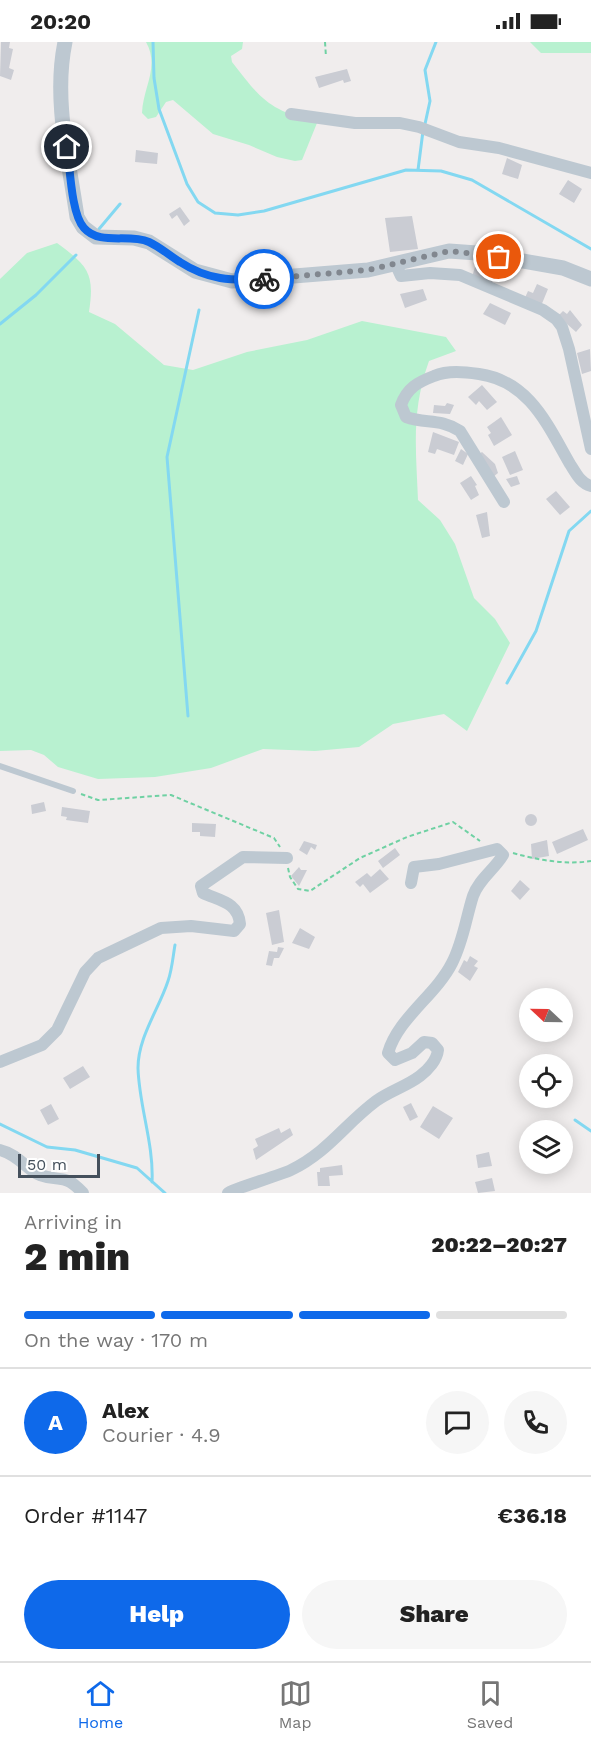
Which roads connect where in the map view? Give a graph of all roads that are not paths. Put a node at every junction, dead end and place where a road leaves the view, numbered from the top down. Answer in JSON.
{"nodes":[{"id":1,"x":65,"y":42,"type":"edge"},
{"id":2,"x":291,"y":114,"type":"dead end"},
{"id":3,"x":591,"y":173,"type":"edge"},
{"id":4,"x":395,"y":263,"type":"junction"},
{"id":5,"x":591,"y":279,"type":"edge"},
{"id":6,"x":591,"y":449,"type":"edge"},
{"id":7,"x":591,"y":486,"type":"edge"},
{"id":8,"x":504,"y":502,"type":"dead end"},
{"id":9,"x":0,"y":766,"type":"edge"},
{"id":10,"x":73,"y":791,"type":"road end"},
{"id":11,"x":287,"y":858,"type":"road end"},
{"id":12,"x":411,"y":883,"type":"dead end"},
{"id":13,"x":0,"y":1062,"type":"edge"},
{"id":14,"x":0,"y":1150,"type":"edge"},
{"id":15,"x":83,"y":1193,"type":"edge"},
{"id":16,"x":228,"y":1193,"type":"edge"}],
"edges":[{"from":1,"to":4,"type":"street"},
{"from":2,"to":3,"type":"street"},
{"from":4,"to":5,"type":"street"},
{"from":4,"to":6,"type":"street"},
{"from":7,"to":8,"type":"street"},
{"from":9,"to":10,"type":"lane"},
{"from":11,"to":13,"type":"street"},
{"from":12,"to":16,"type":"street"},
{"from":14,"to":15,"type":"street"}]}
